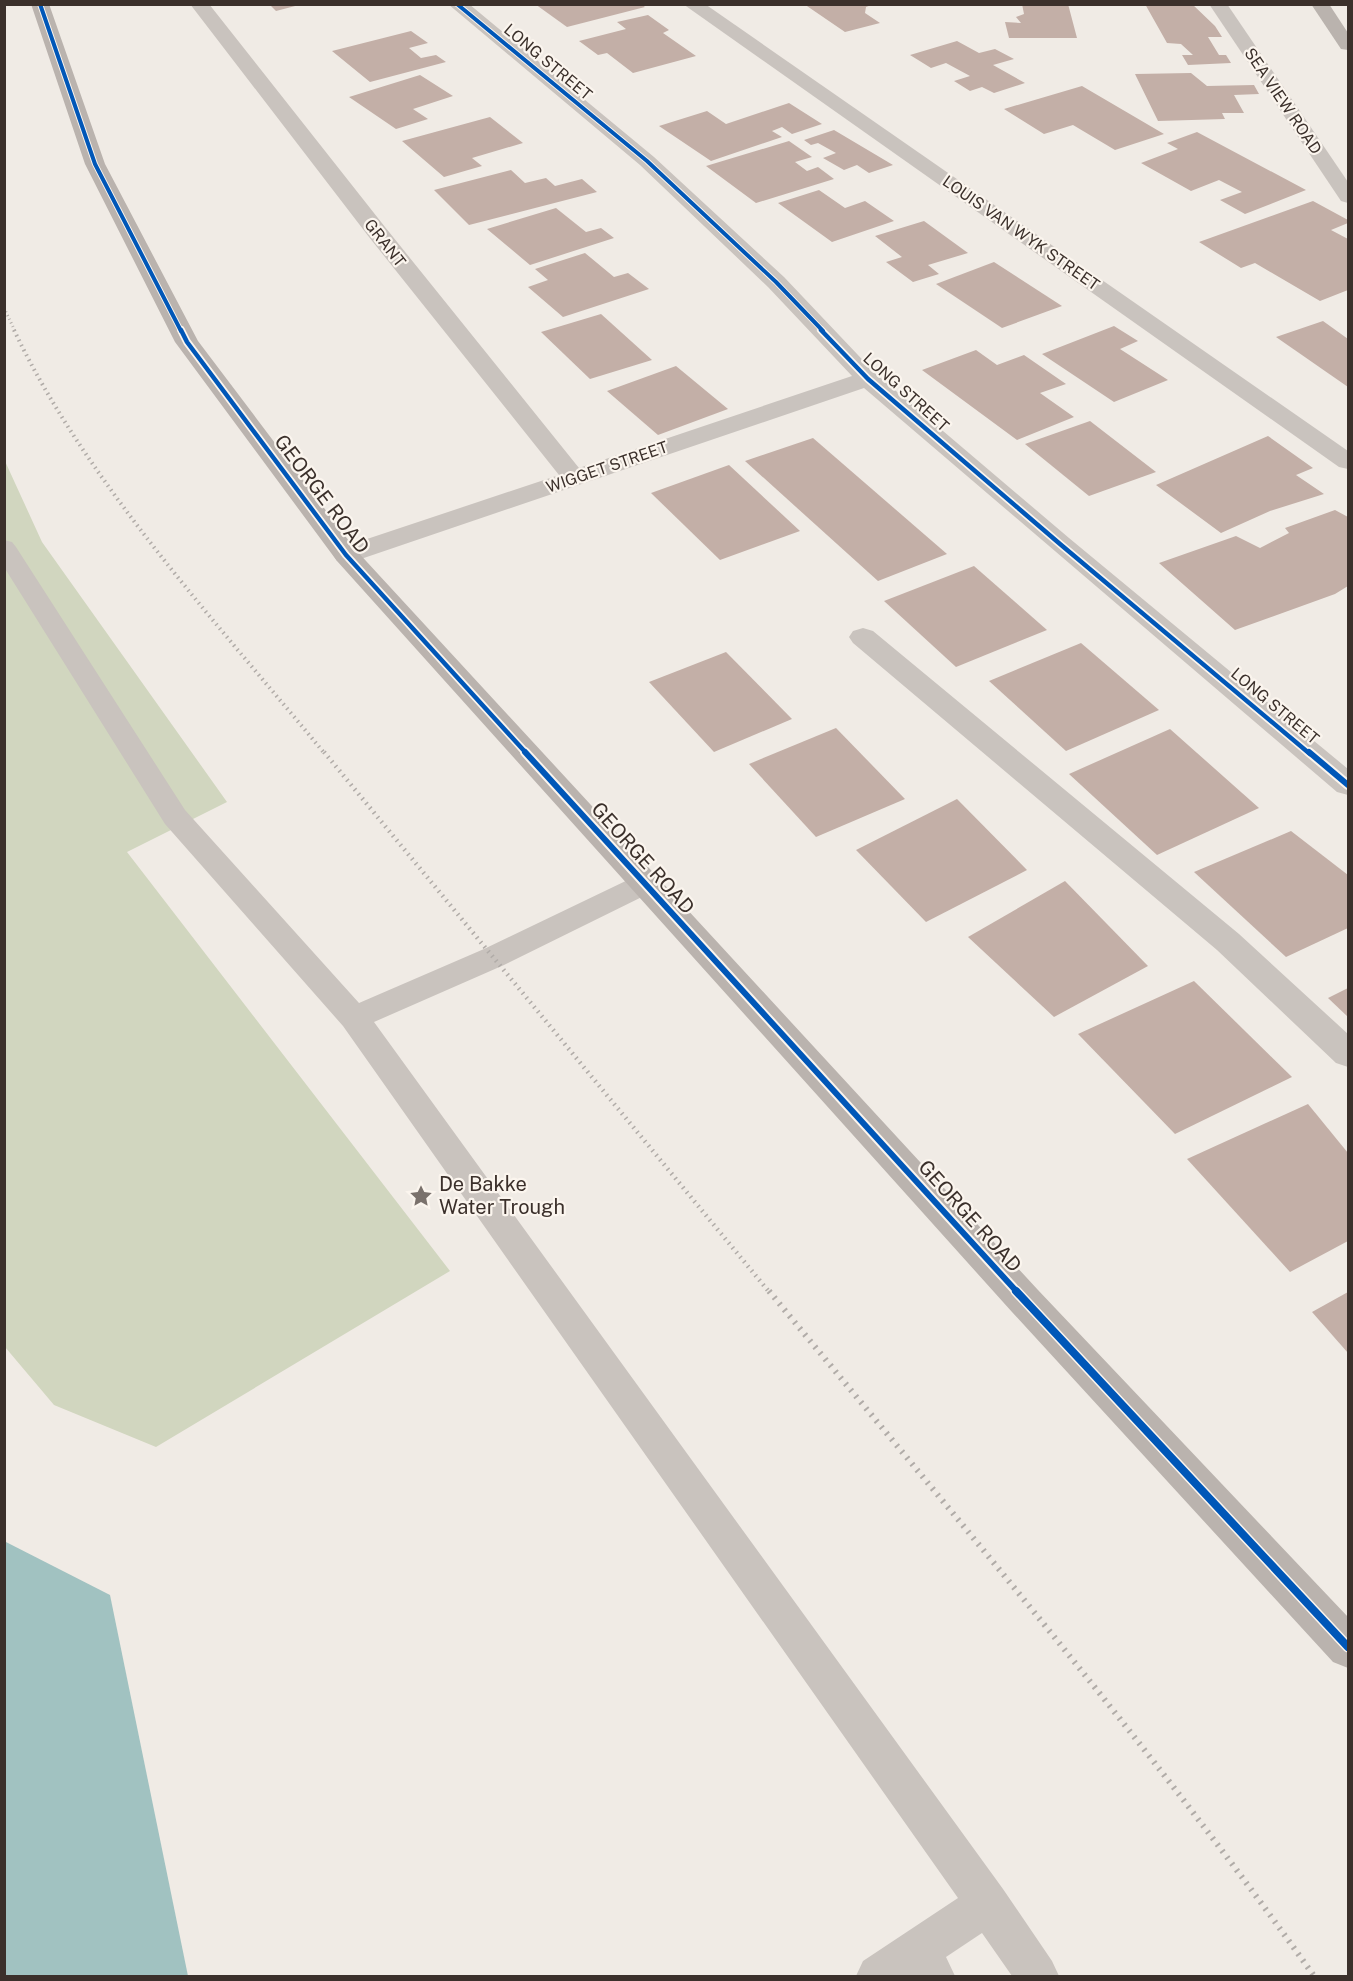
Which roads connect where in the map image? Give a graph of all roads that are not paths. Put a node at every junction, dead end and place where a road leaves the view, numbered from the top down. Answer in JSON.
{"nodes":[{"id":1,"x":40,"y":4,"type":"edge"},
{"id":2,"x":199,"y":4,"type":"edge"},
{"id":3,"x":457,"y":4,"type":"edge"},
{"id":4,"x":692,"y":4,"type":"edge"},
{"id":5,"x":1218,"y":4,"type":"edge"},
{"id":6,"x":1320,"y":4,"type":"edge"},
{"id":7,"x":1348,"y":45,"type":"edge"},
{"id":8,"x":1348,"y":197,"type":"edge"},
{"id":9,"x":868,"y":379,"type":"junction"},
{"id":10,"x":1348,"y":462,"type":"edge"},
{"id":11,"x":575,"y":479,"type":"junction"},
{"id":12,"x":4,"y":547,"type":"edge"},
{"id":13,"x":346,"y":555,"type":"junction"},
{"id":14,"x":863,"y":637,"type":"dead end"},
{"id":15,"x":1348,"y":785,"type":"edge"},
{"id":16,"x":644,"y":884,"type":"junction"},
{"id":17,"x":354,"y":1018,"type":"junction"},
{"id":18,"x":1348,"y":1054,"type":"edge"},
{"id":19,"x":1348,"y":1647,"type":"edge"},
{"id":20,"x":988,"y":1904,"type":"junction"},
{"id":21,"x":926,"y":1964,"type":"edge"},
{"id":22,"x":878,"y":1977,"type":"edge"},
{"id":23,"x":1037,"y":1977,"type":"edge"}],
"edges":[{"from":1,"to":13,"type":"street","name":"GEORGE ROAD"},
{"from":2,"to":11,"type":"street","name":"GRANT"},
{"from":3,"to":9,"type":"street","name":"LONG STREET"},
{"from":4,"to":10,"type":"street","name":"LOUIS VAN WYK STREET"},
{"from":5,"to":8,"type":"street","name":"SEA VIEW ROAD"},
{"from":6,"to":7,"type":"street"},
{"from":9,"to":11,"type":"street","name":"WIGGET STREET"},
{"from":9,"to":15,"type":"street","name":"LONG STREET"},
{"from":11,"to":13,"type":"street","name":"WIGGET STREET"},
{"from":12,"to":17,"type":"lane"},
{"from":13,"to":16,"type":"street","name":"GEORGE ROAD"},
{"from":14,"to":18,"type":"street"},
{"from":16,"to":17,"type":"lane"},
{"from":16,"to":19,"type":"street","name":"GEORGE ROAD"},
{"from":17,"to":20,"type":"lane"},
{"from":20,"to":21,"type":"lane"},
{"from":20,"to":23,"type":"lane"},
{"from":21,"to":22,"type":"lane"}]}
